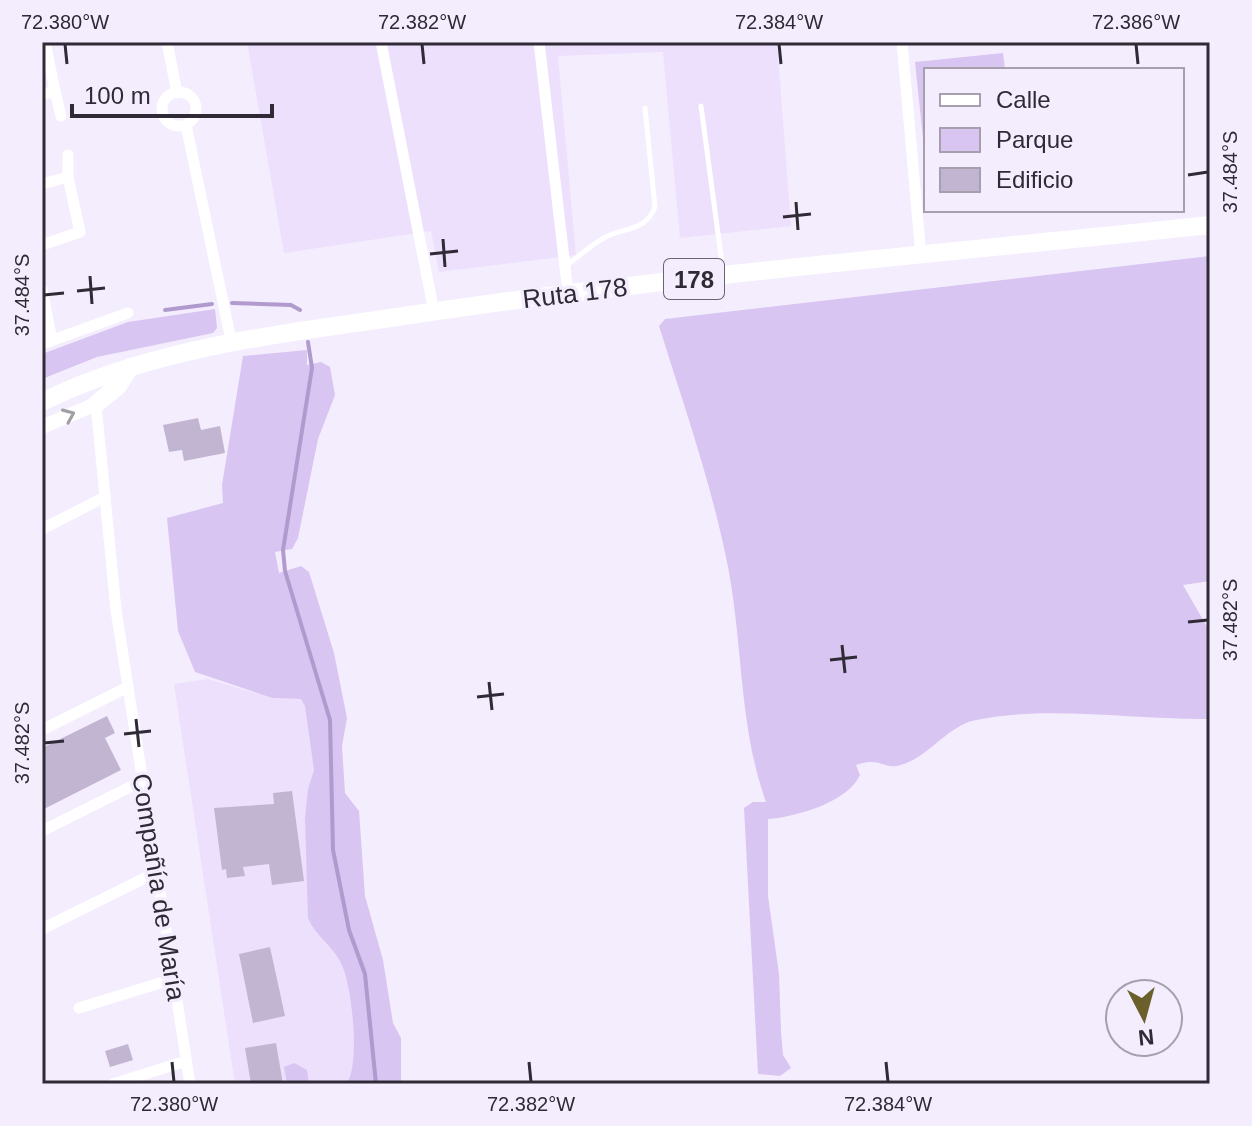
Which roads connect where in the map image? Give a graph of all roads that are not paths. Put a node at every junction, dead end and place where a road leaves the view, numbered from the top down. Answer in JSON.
{"nodes":[{"id":1,"x":45,"y":42,"type":"edge"},
{"id":2,"x":167,"y":42,"type":"edge"},
{"id":3,"x":381,"y":42,"type":"edge"},
{"id":4,"x":539,"y":42,"type":"edge"},
{"id":5,"x":902,"y":42,"type":"edge"},
{"id":6,"x":55,"y":91,"type":"junction"},
{"id":7,"x":177,"y":93,"type":"junction"},
{"id":8,"x":42,"y":95,"type":"edge"},
{"id":9,"x":701,"y":106,"type":"dead end"},
{"id":10,"x":645,"y":108,"type":"dead end"},
{"id":11,"x":61,"y":116,"type":"dead end"},
{"id":12,"x":186,"y":125,"type":"junction"},
{"id":13,"x":68,"y":155,"type":"dead end"},
{"id":14,"x":68,"y":177,"type":"junction"},
{"id":15,"x":42,"y":184,"type":"edge"},
{"id":16,"x":1210,"y":225,"type":"edge"},
{"id":17,"x":42,"y":245,"type":"edge"},
{"id":18,"x":921,"y":256,"type":"junction"},
{"id":19,"x":564,"y":268,"type":"junction"},
{"id":20,"x":724,"y":276,"type":"junction"},
{"id":21,"x":42,"y":290,"type":"edge"},
{"id":22,"x":568,"y":293,"type":"junction"},
{"id":23,"x":434,"y":312,"type":"junction"},
{"id":24,"x":128,"y":313,"type":"dead end"},
{"id":25,"x":47,"y":342,"type":"edge"},
{"id":26,"x":232,"y":345,"type":"junction"},
{"id":27,"x":130,"y":367,"type":"junction"},
{"id":28,"x":42,"y":402,"type":"edge"},
{"id":29,"x":96,"y":404,"type":"junction"},
{"id":30,"x":42,"y":427,"type":"edge"},
{"id":31,"x":105,"y":497,"type":"junction"},
{"id":32,"x":42,"y":529,"type":"edge"},
{"id":33,"x":128,"y":687,"type":"junction"},
{"id":34,"x":42,"y":730,"type":"edge"},
{"id":35,"x":142,"y":781,"type":"junction"},
{"id":36,"x":42,"y":831,"type":"edge"},
{"id":37,"x":157,"y":872,"type":"junction"},
{"id":38,"x":42,"y":929,"type":"edge"},
{"id":39,"x":173,"y":979,"type":"junction"},
{"id":40,"x":79,"y":1008,"type":"dead end"},
{"id":41,"x":186,"y":1061,"type":"junction"},
{"id":42,"x":113,"y":1084,"type":"edge"},
{"id":43,"x":190,"y":1084,"type":"edge"}],
"edges":[{"from":1,"to":6,"type":"street"},
{"from":2,"to":7,"type":"street"},
{"from":3,"to":23,"type":"street"},
{"from":4,"to":19,"type":"street"},
{"from":5,"to":18,"type":"street"},
{"from":6,"to":8,"type":"street"},
{"from":6,"to":11,"type":"street"},
{"from":7,"to":12,"type":"street"},
{"from":7,"to":12,"type":"street"},
{"from":9,"to":20,"type":"lane"},
{"from":10,"to":19,"type":"lane"},
{"from":12,"to":26,"type":"street"},
{"from":13,"to":14,"type":"street"},
{"from":14,"to":15,"type":"street"},
{"from":14,"to":17,"type":"street"},
{"from":16,"to":18,"type":"main road","name":"Ruta 178","number":"178"},
{"from":18,"to":20,"type":"main road","name":"Ruta 178","number":"178"},
{"from":19,"to":22,"type":"street"},
{"from":20,"to":22,"type":"main road","name":"Ruta 178","number":"178"},
{"from":21,"to":25,"type":"street"},
{"from":22,"to":23,"type":"main road","name":"Ruta 178","number":"178"},
{"from":23,"to":26,"type":"main road","name":"Ruta 178","number":"178"},
{"from":24,"to":25,"type":"street"},
{"from":26,"to":27,"type":"main road","name":"Ruta 178","number":"178"},
{"from":27,"to":28,"type":"main road","number":"178"},
{"from":27,"to":29,"type":"main road"},
{"from":30,"to":29,"type":"street","one_way":true},
{"from":29,"to":31,"type":"street","name":"Compañía de María"},
{"from":31,"to":32,"type":"street"},
{"from":31,"to":33,"type":"street","name":"Compañía de María"},
{"from":33,"to":34,"type":"street"},
{"from":33,"to":35,"type":"street","name":"Compañía de María"},
{"from":35,"to":36,"type":"street"},
{"from":35,"to":37,"type":"street","name":"Compañía de María"},
{"from":37,"to":38,"type":"street"},
{"from":37,"to":39,"type":"street","name":"Compañía de María"},
{"from":39,"to":40,"type":"street"},
{"from":39,"to":41,"type":"street","name":"Compañía de María"},
{"from":41,"to":42,"type":"street"},
{"from":41,"to":43,"type":"street","name":"Compañía de María"}]}
